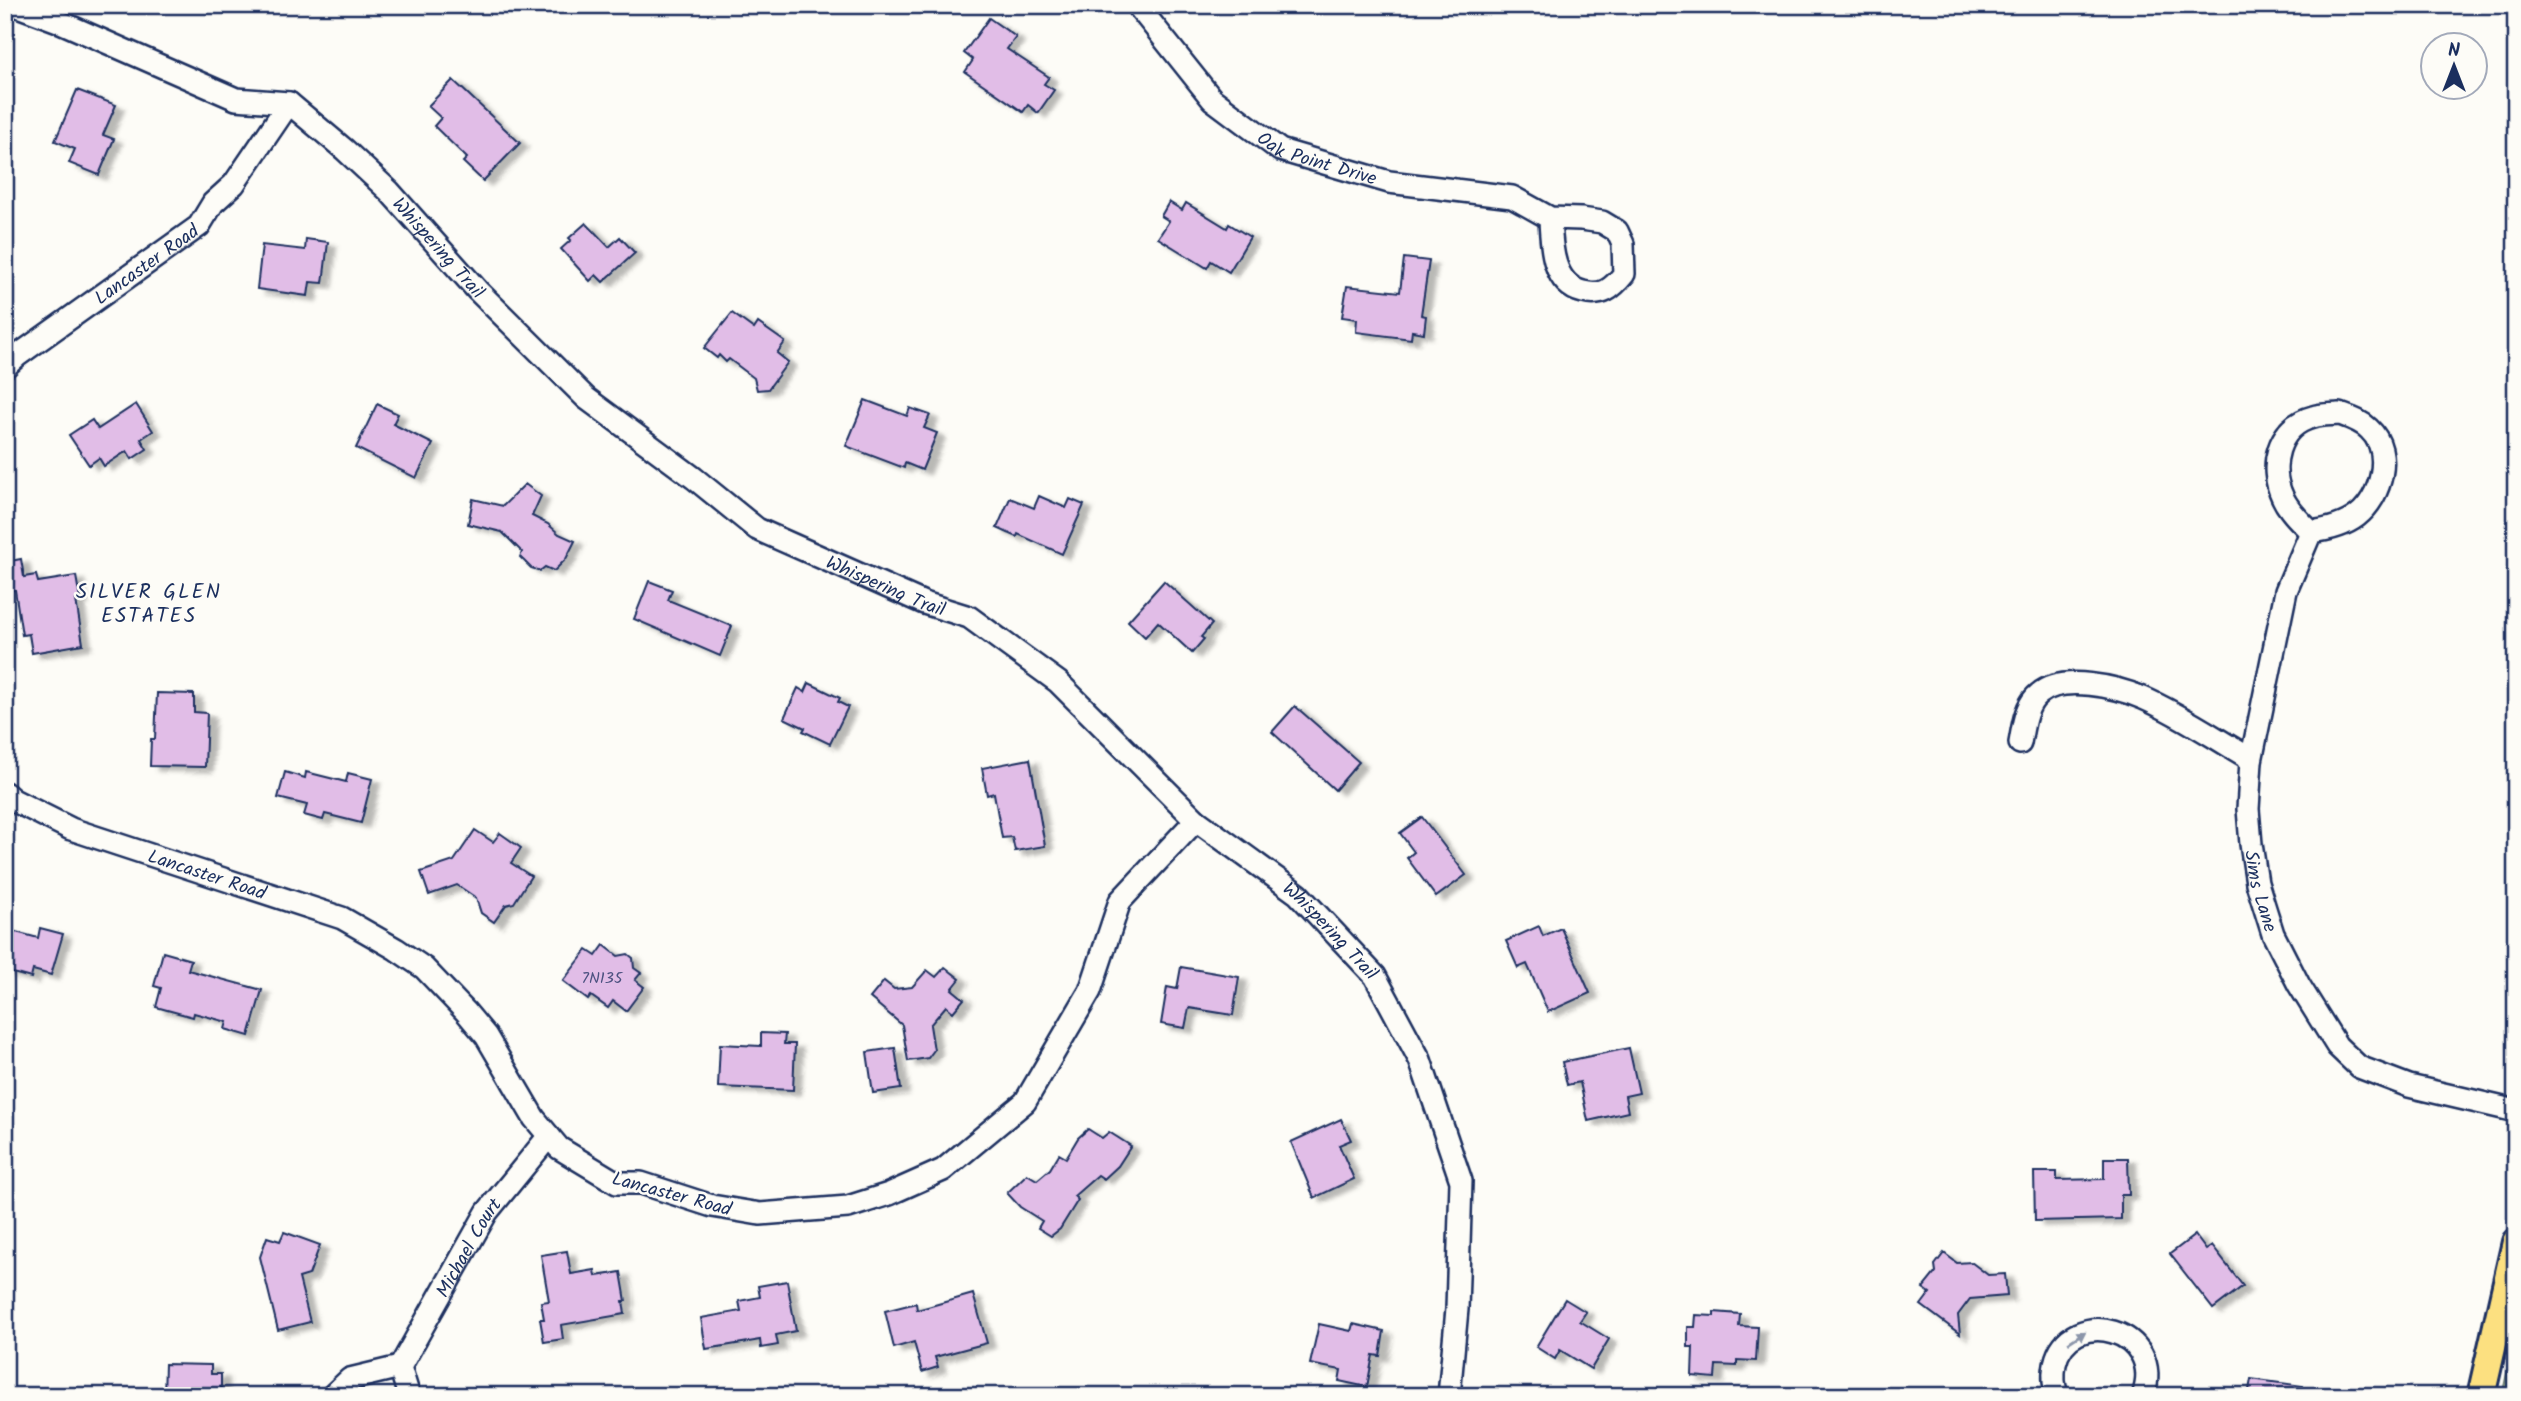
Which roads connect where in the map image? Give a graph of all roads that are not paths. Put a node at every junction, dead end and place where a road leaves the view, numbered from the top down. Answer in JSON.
{"nodes":[{"id":1,"x":15,"y":5,"type":"edge"},
{"id":2,"x":1137,"y":5,"type":"edge"},
{"id":3,"x":61,"y":13,"type":"edge"},
{"id":4,"x":289,"y":103,"type":"junction"},
{"id":5,"x":1550,"y":218,"type":"dead end"},
{"id":6,"x":5,"y":367,"type":"edge"},
{"id":7,"x":2311,"y":533,"type":"junction"},
{"id":8,"x":2020,"y":743,"type":"dead end"},
{"id":9,"x":2251,"y":759,"type":"junction"},
{"id":10,"x":5,"y":793,"type":"edge"},
{"id":11,"x":1196,"y":820,"type":"junction"},
{"id":12,"x":2516,"y":1111,"type":"edge"},
{"id":13,"x":549,"y":1136,"type":"junction"},
{"id":14,"x":2516,"y":1242,"type":"edge"},
{"id":15,"x":401,"y":1367,"type":"junction"},
{"id":16,"x":2053,"y":1394,"type":"edge"},
{"id":17,"x":332,"y":1396,"type":"edge"},
{"id":18,"x":409,"y":1396,"type":"edge"},
{"id":19,"x":1449,"y":1396,"type":"edge"},
{"id":20,"x":2143,"y":1396,"type":"edge"},
{"id":21,"x":2480,"y":1396,"type":"edge"}],
"edges":[{"from":1,"to":3,"type":"street"},
{"from":2,"to":5,"type":"street","name":"Oak Point Drive"},
{"from":3,"to":4,"type":"street"},
{"from":4,"to":6,"type":"street","name":"Lancaster Road"},
{"from":4,"to":11,"type":"street","name":"Whispering Trail"},
{"from":7,"to":7,"type":"street"},
{"from":7,"to":9,"type":"street","name":"Sims Lane"},
{"from":8,"to":9,"type":"street"},
{"from":9,"to":12,"type":"street","name":"Sims Lane"},
{"from":10,"to":13,"type":"street","name":"Lancaster Road"},
{"from":11,"to":13,"type":"street","name":"Lancaster Road"},
{"from":11,"to":19,"type":"street","name":"Whispering Trail"},
{"from":13,"to":15,"type":"street","name":"Michael Court"},
{"from":14,"to":21,"type":"main road"},
{"from":15,"to":17,"type":"street"},
{"from":15,"to":18,"type":"street"},
{"from":16,"to":20,"type":"street","one_way":true}]}
